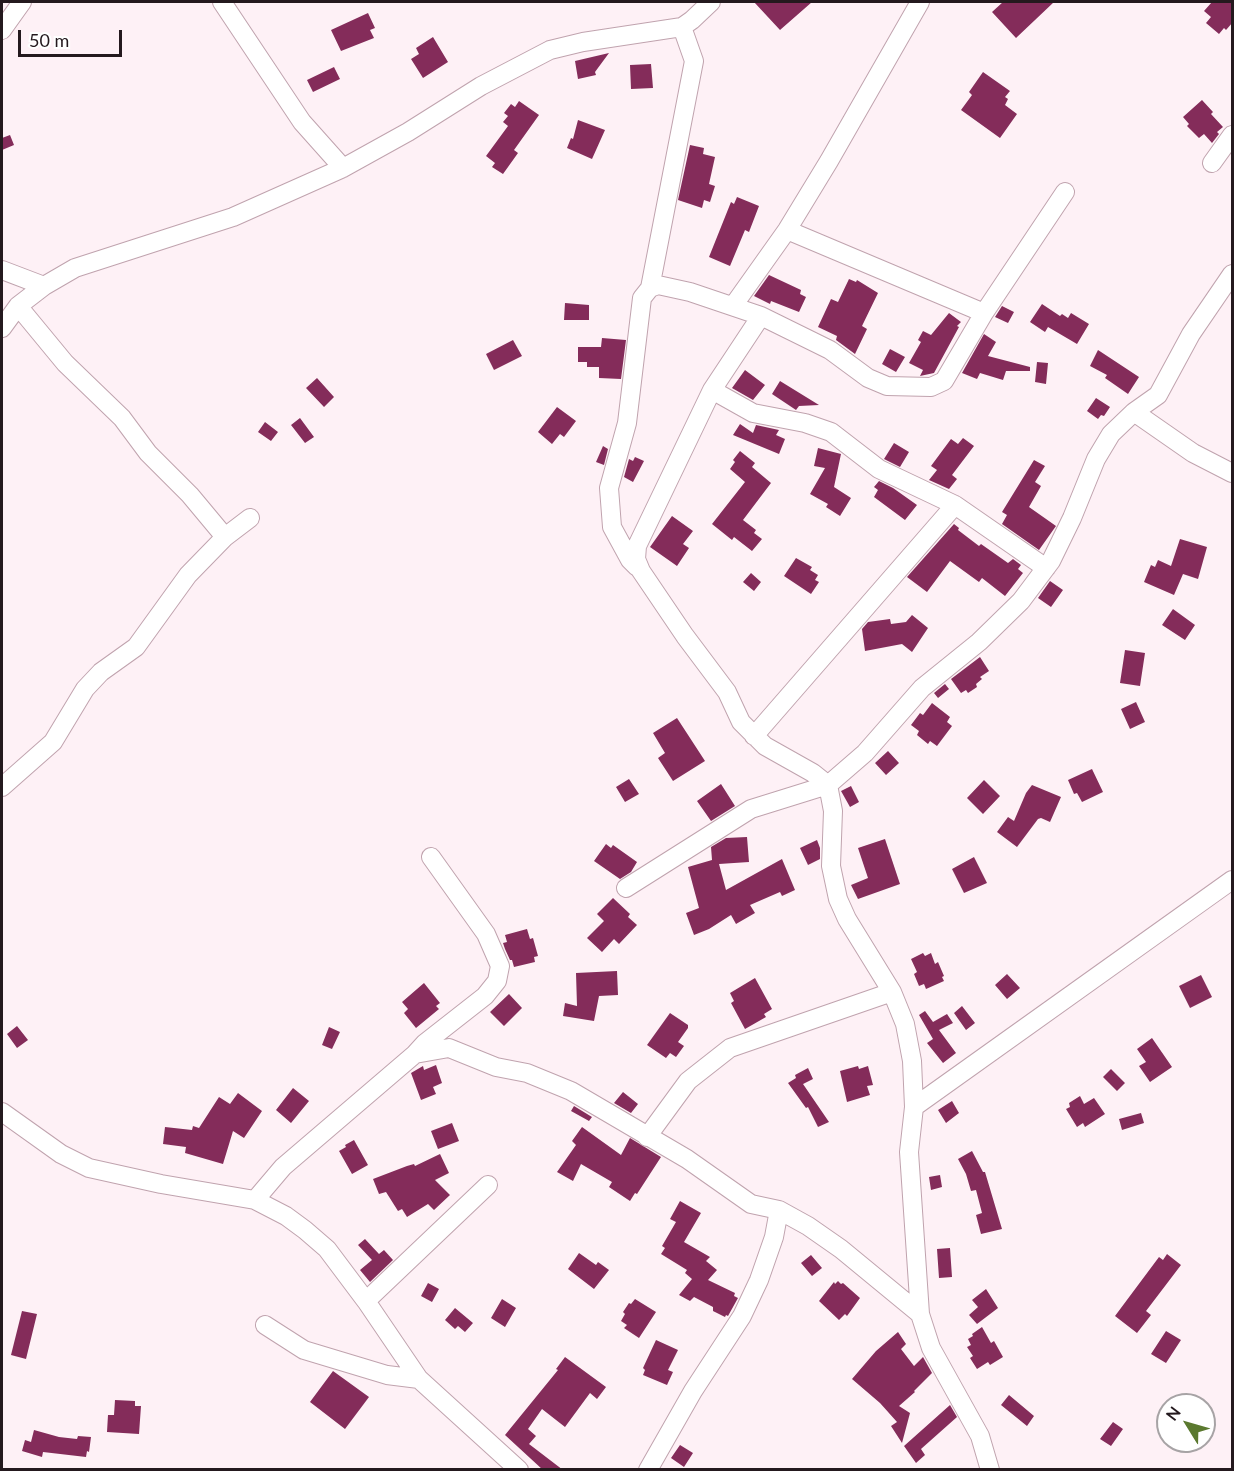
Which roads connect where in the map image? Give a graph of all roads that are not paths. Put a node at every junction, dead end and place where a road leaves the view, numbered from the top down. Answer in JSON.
{"nodes":[{"id":1,"x":22,"y":2,"type":"edge"},
{"id":2,"x":222,"y":2,"type":"edge"},
{"id":3,"x":711,"y":2,"type":"edge"},
{"id":4,"x":920,"y":2,"type":"edge"},
{"id":5,"x":682,"y":27,"type":"junction"},
{"id":6,"x":2,"y":30,"type":"edge"},
{"id":7,"x":1233,"y":135,"type":"edge"},
{"id":8,"x":1212,"y":163,"type":"dead end"},
{"id":9,"x":343,"y":168,"type":"junction"},
{"id":10,"x":1065,"y":192,"type":"dead end"},
{"id":11,"x":787,"y":230,"type":"junction"},
{"id":12,"x":2,"y":270,"type":"edge"},
{"id":13,"x":1233,"y":274,"type":"edge"},
{"id":14,"x":44,"y":286,"type":"junction"},
{"id":15,"x":650,"y":288,"type":"junction"},
{"id":16,"x":18,"y":306,"type":"junction"},
{"id":17,"x":734,"y":306,"type":"junction"},
{"id":18,"x":984,"y":313,"type":"junction"},
{"id":19,"x":761,"y":315,"type":"junction"},
{"id":20,"x":2,"y":328,"type":"edge"},
{"id":21,"x":712,"y":390,"type":"junction"},
{"id":22,"x":1134,"y":412,"type":"junction"},
{"id":23,"x":1233,"y":473,"type":"edge"},
{"id":24,"x":955,"y":505,"type":"junction"},
{"id":25,"x":250,"y":518,"type":"dead end"},
{"id":26,"x":225,"y":537,"type":"junction"},
{"id":27,"x":1046,"y":568,"type":"junction"},
{"id":28,"x":641,"y":571,"type":"junction"},
{"id":29,"x":754,"y":736,"type":"junction"},
{"id":30,"x":828,"y":785,"type":"junction"},
{"id":31,"x":2,"y":788,"type":"edge"},
{"id":32,"x":431,"y":857,"type":"dead end"},
{"id":33,"x":1233,"y":880,"type":"edge"},
{"id":34,"x":626,"y":888,"type":"dead end"},
{"id":35,"x":892,"y":992,"type":"junction"},
{"id":36,"x":415,"y":1054,"type":"junction"},
{"id":37,"x":914,"y":1107,"type":"junction"},
{"id":38,"x":2,"y":1112,"type":"edge"},
{"id":39,"x":647,"y":1137,"type":"junction"},
{"id":40,"x":488,"y":1185,"type":"dead end"},
{"id":41,"x":255,"y":1200,"type":"junction"},
{"id":42,"x":779,"y":1210,"type":"junction"},
{"id":43,"x":366,"y":1301,"type":"junction"},
{"id":44,"x":920,"y":1314,"type":"junction"},
{"id":45,"x":265,"y":1325,"type":"dead end"},
{"id":46,"x":418,"y":1379,"type":"junction"},
{"id":47,"x":519,"y":1470,"type":"edge"},
{"id":48,"x":648,"y":1470,"type":"edge"},
{"id":49,"x":990,"y":1470,"type":"edge"}],
"edges":[{"from":1,"to":6,"type":"street"},
{"from":2,"to":9,"type":"street"},
{"from":3,"to":5,"type":"street"},
{"from":4,"to":11,"type":"street"},
{"from":5,"to":9,"type":"street"},
{"from":5,"to":15,"type":"street"},
{"from":7,"to":8,"type":"street"},
{"from":9,"to":14,"type":"street"},
{"from":10,"to":18,"type":"street"},
{"from":11,"to":17,"type":"street"},
{"from":11,"to":18,"type":"street"},
{"from":12,"to":14,"type":"street"},
{"from":13,"to":22,"type":"street"},
{"from":14,"to":16,"type":"street"},
{"from":15,"to":17,"type":"street"},
{"from":15,"to":28,"type":"street"},
{"from":16,"to":20,"type":"street"},
{"from":16,"to":26,"type":"street"},
{"from":17,"to":19,"type":"street"},
{"from":18,"to":19,"type":"street"},
{"from":19,"to":21,"type":"street"},
{"from":21,"to":24,"type":"street"},
{"from":21,"to":28,"type":"street"},
{"from":22,"to":23,"type":"street"},
{"from":22,"to":27,"type":"street"},
{"from":24,"to":27,"type":"street"},
{"from":24,"to":29,"type":"street"},
{"from":25,"to":26,"type":"street"},
{"from":26,"to":31,"type":"street"},
{"from":27,"to":30,"type":"street"},
{"from":28,"to":29,"type":"street"},
{"from":29,"to":30,"type":"street"},
{"from":30,"to":34,"type":"street"},
{"from":30,"to":35,"type":"street"},
{"from":32,"to":36,"type":"street"},
{"from":33,"to":37,"type":"street"},
{"from":35,"to":37,"type":"street"},
{"from":35,"to":39,"type":"street"},
{"from":36,"to":39,"type":"street"},
{"from":36,"to":41,"type":"street"},
{"from":37,"to":44,"type":"street"},
{"from":38,"to":41,"type":"street"},
{"from":39,"to":42,"type":"street"},
{"from":40,"to":43,"type":"street"},
{"from":41,"to":43,"type":"street"},
{"from":42,"to":44,"type":"street"},
{"from":42,"to":48,"type":"street"},
{"from":43,"to":46,"type":"street"},
{"from":44,"to":49,"type":"street"},
{"from":45,"to":46,"type":"street"},
{"from":46,"to":47,"type":"street"}]}
